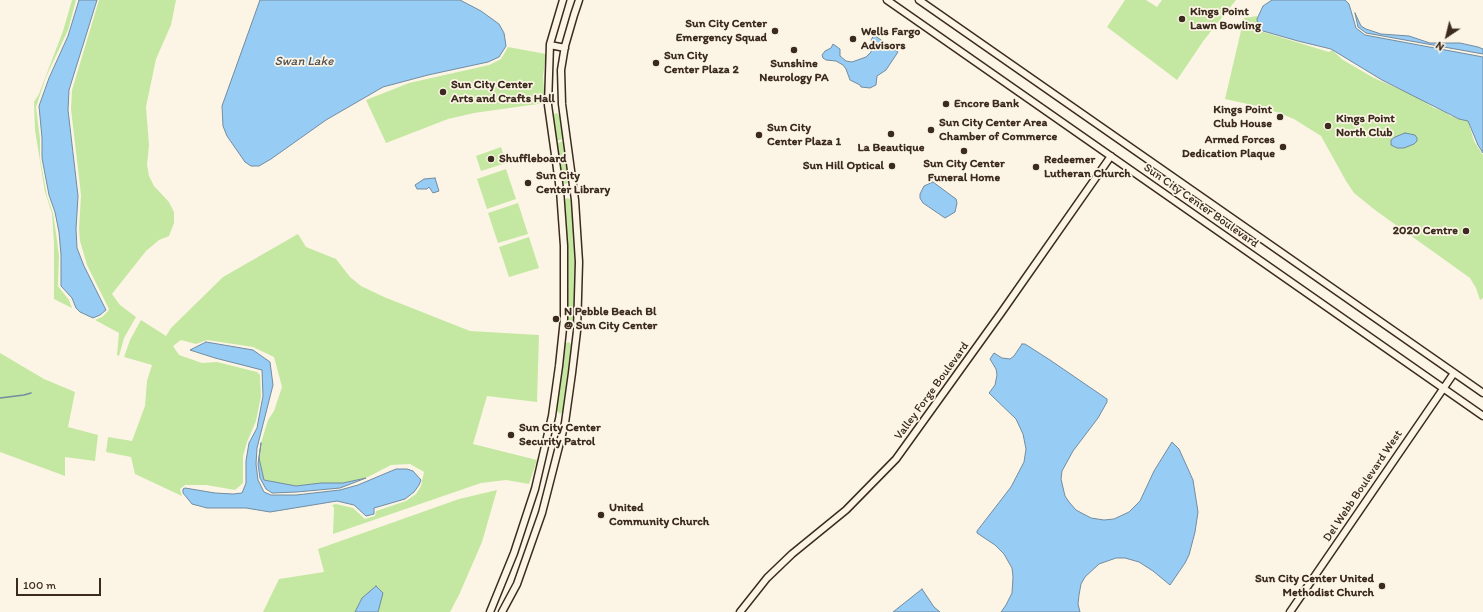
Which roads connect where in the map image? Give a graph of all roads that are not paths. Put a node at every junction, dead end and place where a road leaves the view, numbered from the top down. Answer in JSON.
{"nodes":[{"id":1,"x":563,"y":0,"type":"edge"},
{"id":2,"x":579,"y":0,"type":"edge"},
{"id":3,"x":887,"y":0,"type":"edge"},
{"id":4,"x":919,"y":0,"type":"edge"},
{"id":5,"x":550,"y":45,"type":"junction"},
{"id":6,"x":565,"y":48,"type":"junction"},
{"id":7,"x":1110,"y":156,"type":"junction"},
{"id":8,"x":1454,"y":373,"type":"junction"},
{"id":9,"x":1443,"y":388,"type":"junction"},
{"id":10,"x":1483,"y":393,"type":"edge"},
{"id":11,"x":1483,"y":416,"type":"edge"},
{"id":12,"x":551,"y":420,"type":"junction"},
{"id":13,"x":565,"y":423,"type":"junction"},
{"id":14,"x":514,"y":553,"type":"junction"},
{"id":15,"x":527,"y":558,"type":"junction"},
{"id":16,"x":504,"y":578,"type":"junction"},
{"id":17,"x":517,"y":584,"type":"junction"},
{"id":18,"x":490,"y":612,"type":"edge"},
{"id":19,"x":502,"y":612,"type":"edge"},
{"id":20,"x":740,"y":612,"type":"edge"},
{"id":21,"x":1290,"y":612,"type":"edge"}],
"edges":[{"from":1,"to":5,"type":"street"},
{"from":2,"to":6,"type":"street"},
{"from":3,"to":7,"type":"street","name":"Sun City Center Boulevard"},
{"from":4,"to":8,"type":"street","name":"Sun City Center Boulevard"},
{"from":5,"to":6,"type":"street"},
{"from":5,"to":12,"type":"street"},
{"from":6,"to":13,"type":"street"},
{"from":7,"to":9,"type":"street","name":"Sun City Center Boulevard"},
{"from":7,"to":20,"type":"street","name":"Valley Forge Boulevard"},
{"from":8,"to":9,"type":"street","name":"Del Webb Boulevard West"},
{"from":8,"to":10,"type":"street","name":"Sun City Center Boulevard"},
{"from":9,"to":11,"type":"street","name":"Sun City Center Boulevard"},
{"from":9,"to":21,"type":"street","name":"Del Webb Boulevard West"},
{"from":12,"to":13,"type":"street"},
{"from":12,"to":14,"type":"street"},
{"from":13,"to":15,"type":"street"},
{"from":14,"to":15,"type":"street"},
{"from":14,"to":16,"type":"street"},
{"from":15,"to":17,"type":"street"},
{"from":16,"to":17,"type":"street"},
{"from":16,"to":18,"type":"street"},
{"from":17,"to":19,"type":"street"}]}
